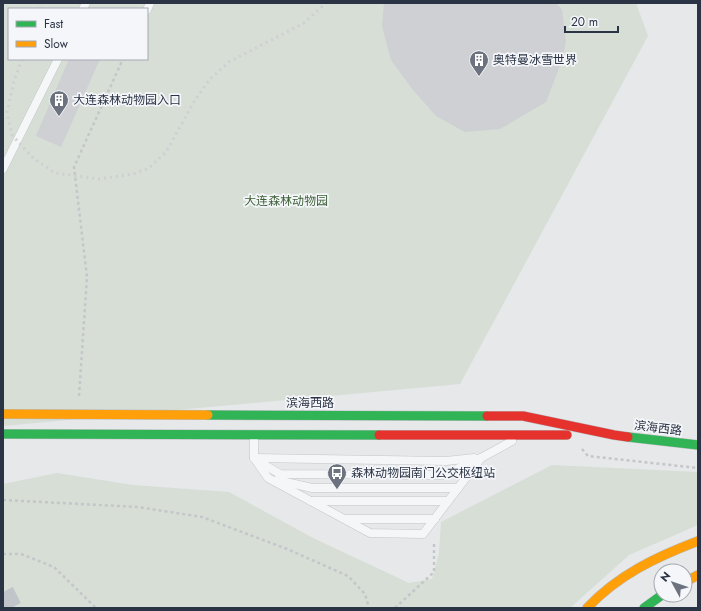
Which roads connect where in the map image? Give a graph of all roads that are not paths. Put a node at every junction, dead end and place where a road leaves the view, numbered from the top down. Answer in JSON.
{"nodes":[{"id":1,"x":58,"y":60,"type":"edge"},
{"id":2,"x":3,"y":169,"type":"edge"},
{"id":3,"x":3,"y":414,"type":"edge"},
{"id":4,"x":254,"y":425,"type":"junction"},
{"id":5,"x":523,"y":425,"type":"junction"},
{"id":6,"x":3,"y":434,"type":"edge"},
{"id":7,"x":614,"y":435,"type":"junction"},
{"id":8,"x":698,"y":445,"type":"edge"},
{"id":9,"x":254,"y":458,"type":"junction"},
{"id":10,"x":481,"y":458,"type":"junction"},
{"id":11,"x":268,"y":478,"type":"junction"},
{"id":12,"x":458,"y":488,"type":"junction"},
{"id":13,"x":309,"y":501,"type":"junction"},
{"id":14,"x":448,"y":501,"type":"junction"},
{"id":15,"x":346,"y":519,"type":"junction"},
{"id":16,"x":434,"y":519,"type":"junction"},
{"id":17,"x":698,"y":541,"type":"edge"},
{"id":18,"x":653,"y":602,"type":"edge"},
{"id":19,"x":587,"y":608,"type":"edge"},
{"id":20,"x":644,"y":608,"type":"edge"}],
"edges":[{"from":1,"to":2,"type":"lane"},
{"from":3,"to":4,"type":"highway","name":"滨海西路"},
{"from":4,"to":5,"type":"highway","name":"滨海西路"},
{"from":4,"to":5,"type":"highway","name":"滨海西路"},
{"from":4,"to":6,"type":"highway","name":"滨海西路"},
{"from":4,"to":9,"type":"lane"},
{"from":5,"to":7,"type":"highway","name":"滨海西路"},
{"from":5,"to":7,"type":"highway","name":"滨海西路"},
{"from":5,"to":10,"type":"lane"},
{"from":7,"to":8,"type":"highway","name":"滨海西路"},
{"from":9,"to":10,"type":"lane"},
{"from":9,"to":10,"type":"lane"},
{"from":9,"to":11,"type":"lane"},
{"from":10,"to":12,"type":"lane"},
{"from":11,"to":12,"type":"lane"},
{"from":11,"to":13,"type":"lane"},
{"from":12,"to":14,"type":"lane"},
{"from":13,"to":14,"type":"lane"},
{"from":13,"to":15,"type":"lane"},
{"from":14,"to":16,"type":"lane"},
{"from":15,"to":16,"type":"lane"},
{"from":15,"to":16,"type":"lane"},
{"from":17,"to":19,"type":"highway"},
{"from":18,"to":20,"type":"highway"}]}
